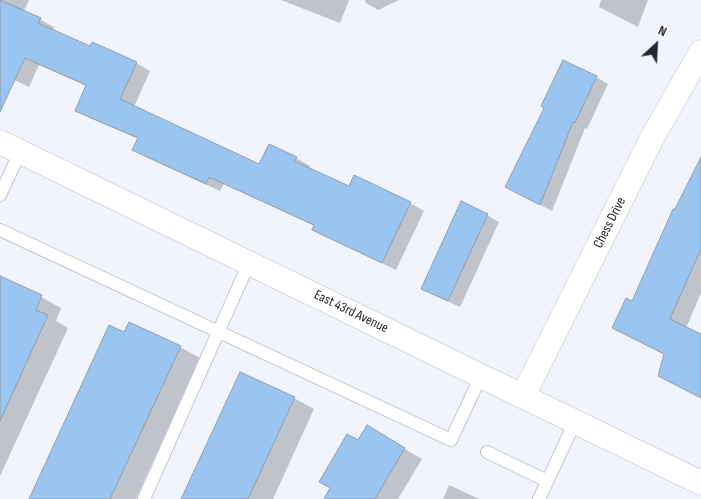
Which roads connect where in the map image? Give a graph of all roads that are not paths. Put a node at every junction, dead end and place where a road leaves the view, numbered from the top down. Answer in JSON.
{"nodes":[{"id":1,"x":701,"y":52,"type":"edge"},
{"id":2,"x":10,"y":147,"type":"edge"},
{"id":3,"x":0,"y":195,"type":"edge"},
{"id":4,"x":0,"y":230,"type":"edge"},
{"id":5,"x":249,"y":263,"type":"junction"},
{"id":6,"x":218,"y":331,"type":"junction"},
{"id":7,"x":481,"y":376,"type":"junction"},
{"id":8,"x":523,"y":396,"type":"junction"},
{"id":9,"x":575,"y":422,"type":"junction"},
{"id":10,"x":487,"y":452,"type":"dead end"},
{"id":11,"x":547,"y":481,"type":"junction"},
{"id":12,"x":701,"y":483,"type":"edge"},
{"id":13,"x":144,"y":499,"type":"edge"},
{"id":14,"x":539,"y":499,"type":"edge"}],
"edges":[{"from":1,"to":8,"type":"street","name":"Chess Drive"},
{"from":2,"to":3,"type":"lane"},
{"from":2,"to":5,"type":"street","name":"East 43rd Avenue"},
{"from":4,"to":6,"type":"lane"},
{"from":5,"to":6,"type":"lane"},
{"from":5,"to":7,"type":"street","name":"East 43rd Avenue"},
{"from":6,"to":7,"type":"lane"},
{"from":6,"to":13,"type":"lane"},
{"from":7,"to":8,"type":"street","name":"East 43rd Avenue"},
{"from":8,"to":9,"type":"street","name":"East 43rd Avenue"},
{"from":9,"to":11,"type":"lane"},
{"from":9,"to":12,"type":"street","name":"East 43rd Avenue"},
{"from":10,"to":11,"type":"lane"},
{"from":11,"to":14,"type":"lane"}]}
